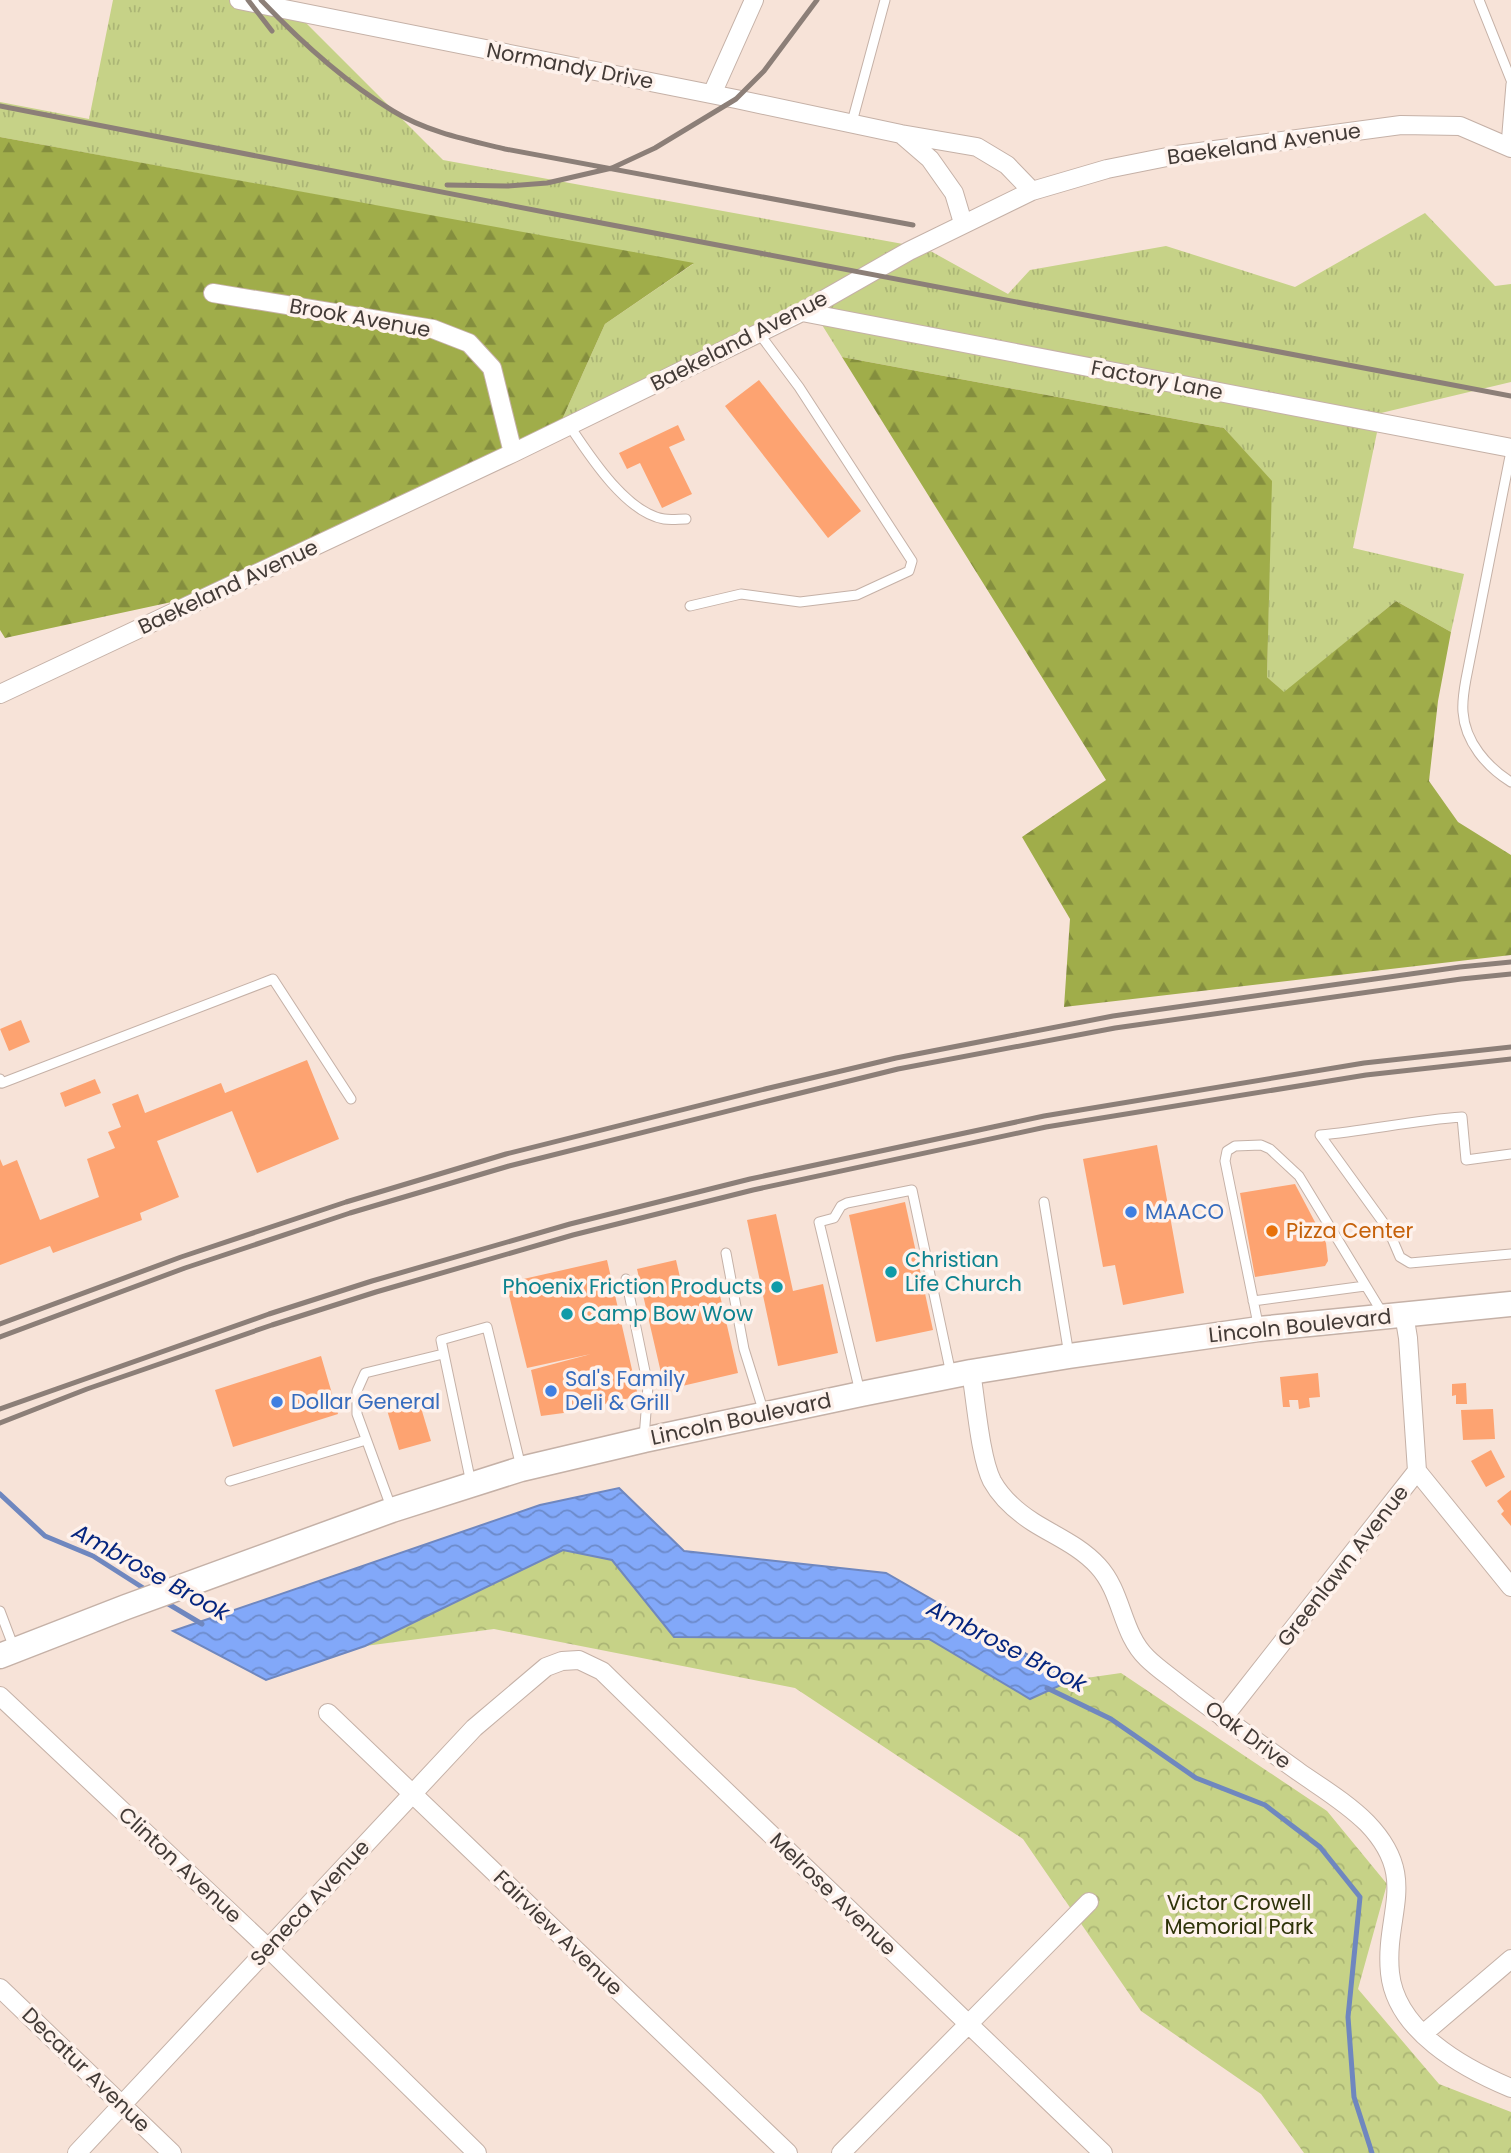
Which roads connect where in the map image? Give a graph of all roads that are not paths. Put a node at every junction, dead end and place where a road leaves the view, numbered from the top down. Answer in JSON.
{"nodes":[{"id":1,"x":239,"y":0,"type":"edge"},
{"id":2,"x":754,"y":0,"type":"edge"},
{"id":3,"x":885,"y":0,"type":"edge"},
{"id":4,"x":1479,"y":0,"type":"edge"},
{"id":5,"x":288,"y":5,"type":"edge"},
{"id":6,"x":1511,"y":82,"type":"edge"},
{"id":7,"x":712,"y":94,"type":"junction"},
{"id":8,"x":852,"y":122,"type":"junction"},
{"id":9,"x":901,"y":134,"type":"junction"},
{"id":10,"x":1509,"y":146,"type":"edge"},
{"id":11,"x":1032,"y":191,"type":"junction"},
{"id":12,"x":963,"y":223,"type":"junction"},
{"id":13,"x":213,"y":293,"type":"dead end"},
{"id":14,"x":802,"y":312,"type":"junction"},
{"id":15,"x":758,"y":332,"type":"junction"},
{"id":16,"x":569,"y":425,"type":"junction"},
{"id":17,"x":1511,"y":449,"type":"edge"},
{"id":18,"x":513,"y":453,"type":"junction"},
{"id":19,"x":686,"y":519,"type":"dead end"},
{"id":20,"x":690,"y":606,"type":"dead end"},
{"id":21,"x":0,"y":694,"type":"edge"},
{"id":22,"x":1511,"y":782,"type":"edge"},
{"id":23,"x":0,"y":1079,"type":"edge"},
{"id":24,"x":351,"y":1099,"type":"dead end"},
{"id":25,"x":1511,"y":1154,"type":"edge"},
{"id":26,"x":1044,"y":1202,"type":"dead end"},
{"id":27,"x":726,"y":1253,"type":"dead end"},
{"id":28,"x":1511,"y":1254,"type":"edge"},
{"id":29,"x":625,"y":1279,"type":"dead end"},
{"id":30,"x":1365,"y":1286,"type":"junction"},
{"id":31,"x":1253,"y":1301,"type":"junction"},
{"id":32,"x":1511,"y":1304,"type":"edge"},
{"id":33,"x":1394,"y":1315,"type":"junction"},
{"id":34,"x":1259,"y":1329,"type":"junction"},
{"id":35,"x":443,"y":1354,"type":"junction"},
{"id":36,"x":1069,"y":1356,"type":"junction"},
{"id":37,"x":961,"y":1374,"type":"junction"},
{"id":38,"x":861,"y":1394,"type":"junction"},
{"id":39,"x":764,"y":1413,"type":"junction"},
{"id":40,"x":366,"y":1440,"type":"junction"},
{"id":41,"x":644,"y":1440,"type":"junction"},
{"id":42,"x":522,"y":1469,"type":"junction"},
{"id":43,"x":1417,"y":1471,"type":"junction"},
{"id":44,"x":230,"y":1481,"type":"dead end"},
{"id":45,"x":471,"y":1484,"type":"junction"},
{"id":46,"x":392,"y":1510,"type":"junction"},
{"id":47,"x":1511,"y":1587,"type":"edge"},
{"id":48,"x":0,"y":1611,"type":"edge"},
{"id":49,"x":7,"y":1653,"type":"edge"},
{"id":50,"x":552,"y":1664,"type":"joint"},
{"id":51,"x":0,"y":1696,"type":"edge"},
{"id":52,"x":328,"y":1713,"type":"dead end"},
{"id":53,"x":1223,"y":1718,"type":"junction"},
{"id":54,"x":412,"y":1794,"type":"junction"},
{"id":55,"x":1089,"y":1902,"type":"dead end"},
{"id":56,"x":268,"y":1948,"type":"junction"},
{"id":57,"x":1511,"y":1959,"type":"edge"},
{"id":58,"x":0,"y":1987,"type":"edge"},
{"id":59,"x":969,"y":2025,"type":"junction"},
{"id":60,"x":1423,"y":2034,"type":"junction"},
{"id":61,"x":1511,"y":2088,"type":"edge"},
{"id":62,"x":122,"y":2105,"type":"junction"},
{"id":63,"x":77,"y":2153,"type":"edge"},
{"id":64,"x":172,"y":2153,"type":"edge"},
{"id":65,"x":477,"y":2153,"type":"edge"},
{"id":66,"x":788,"y":2153,"type":"edge"},
{"id":67,"x":841,"y":2153,"type":"edge"},
{"id":68,"x":1103,"y":2153,"type":"edge"}],
"edges":[{"from":1,"to":5,"type":"street","name":"Normandy Drive"},
{"from":2,"to":7,"type":"street"},
{"from":3,"to":8,"type":"lane"},
{"from":4,"to":6,"type":"lane"},
{"from":5,"to":7,"type":"street","name":"Normandy Drive"},
{"from":6,"to":10,"type":"lane"},
{"from":7,"to":8,"type":"street","name":"Normandy Drive"},
{"from":8,"to":9,"type":"street","name":"Normandy Drive"},
{"from":9,"to":11,"type":"street","name":"Normandy Drive"},
{"from":9,"to":12,"type":"street","name":"Normandy Drive"},
{"from":10,"to":11,"type":"street","name":"Baekeland Avenue"},
{"from":11,"to":12,"type":"street","name":"Baekeland Avenue"},
{"from":12,"to":14,"type":"street","name":"Baekeland Avenue"},
{"from":13,"to":18,"type":"street","name":"Brook Avenue"},
{"from":14,"to":15,"type":"street","name":"Baekeland Avenue"},
{"from":14,"to":17,"type":"street","name":"Factory Lane"},
{"from":15,"to":16,"type":"street","name":"Baekeland Avenue"},
{"from":15,"to":20,"type":"lane"},
{"from":16,"to":18,"type":"street","name":"Baekeland Avenue"},
{"from":16,"to":19,"type":"lane"},
{"from":17,"to":22,"type":"lane"},
{"from":18,"to":21,"type":"street","name":"Baekeland Avenue"},
{"from":23,"to":24,"type":"lane"},
{"from":25,"to":28,"type":"lane"},
{"from":26,"to":36,"type":"lane"},
{"from":27,"to":39,"type":"lane"},
{"from":29,"to":41,"type":"lane"},
{"from":30,"to":31,"type":"lane"},
{"from":30,"to":31,"type":"lane"},
{"from":30,"to":33,"type":"lane"},
{"from":31,"to":34,"type":"lane"},
{"from":32,"to":33,"type":"main road","name":"Lincoln Boulevard"},
{"from":33,"to":34,"type":"main road","name":"Lincoln Boulevard"},
{"from":33,"to":43,"type":"street","name":"Greenlawn Avenue"},
{"from":34,"to":36,"type":"main road","name":"Lincoln Boulevard"},
{"from":35,"to":40,"type":"lane"},
{"from":35,"to":42,"type":"lane"},
{"from":35,"to":45,"type":"lane"},
{"from":36,"to":37,"type":"main road","name":"Lincoln Boulevard"},
{"from":37,"to":38,"type":"main road","name":"Lincoln Boulevard"},
{"from":37,"to":38,"type":"lane"},
{"from":37,"to":53,"type":"street","name":"Oak Drive"},
{"from":38,"to":39,"type":"main road","name":"Lincoln Boulevard"},
{"from":39,"to":41,"type":"main road","name":"Lincoln Boulevard"},
{"from":40,"to":44,"type":"lane"},
{"from":40,"to":46,"type":"lane"},
{"from":41,"to":42,"type":"main road","name":"Lincoln Boulevard"},
{"from":42,"to":45,"type":"main road","name":"Lincoln Boulevard"},
{"from":43,"to":47,"type":"street"},
{"from":43,"to":53,"type":"street","name":"Greenlawn Avenue"},
{"from":45,"to":46,"type":"main road","name":"Lincoln Boulevard"},
{"from":46,"to":49,"type":"main road","name":"Lincoln Boulevard"},
{"from":48,"to":49,"type":"lane"},
{"from":50,"to":54,"type":"street","name":"Seneca Avenue"},
{"from":50,"to":59,"type":"street","name":"Melrose Avenue"},
{"from":51,"to":56,"type":"street","name":"Clinton Avenue"},
{"from":52,"to":54,"type":"street","name":"Fairview Avenue"},
{"from":53,"to":60,"type":"street","name":"Oak Drive"},
{"from":54,"to":56,"type":"street","name":"Seneca Avenue"},
{"from":54,"to":66,"type":"street","name":"Fairview Avenue"},
{"from":55,"to":59,"type":"street"},
{"from":56,"to":62,"type":"street","name":"Seneca Avenue"},
{"from":56,"to":65,"type":"street","name":"Clinton Avenue"},
{"from":57,"to":60,"type":"street"},
{"from":58,"to":62,"type":"street","name":"Decatur Avenue"},
{"from":59,"to":67,"type":"street"},
{"from":59,"to":68,"type":"street","name":"Melrose Avenue"},
{"from":60,"to":61,"type":"street","name":"Oak Drive"},
{"from":62,"to":63,"type":"street","name":"Seneca Avenue"},
{"from":62,"to":64,"type":"street","name":"Decatur Avenue"}]}
